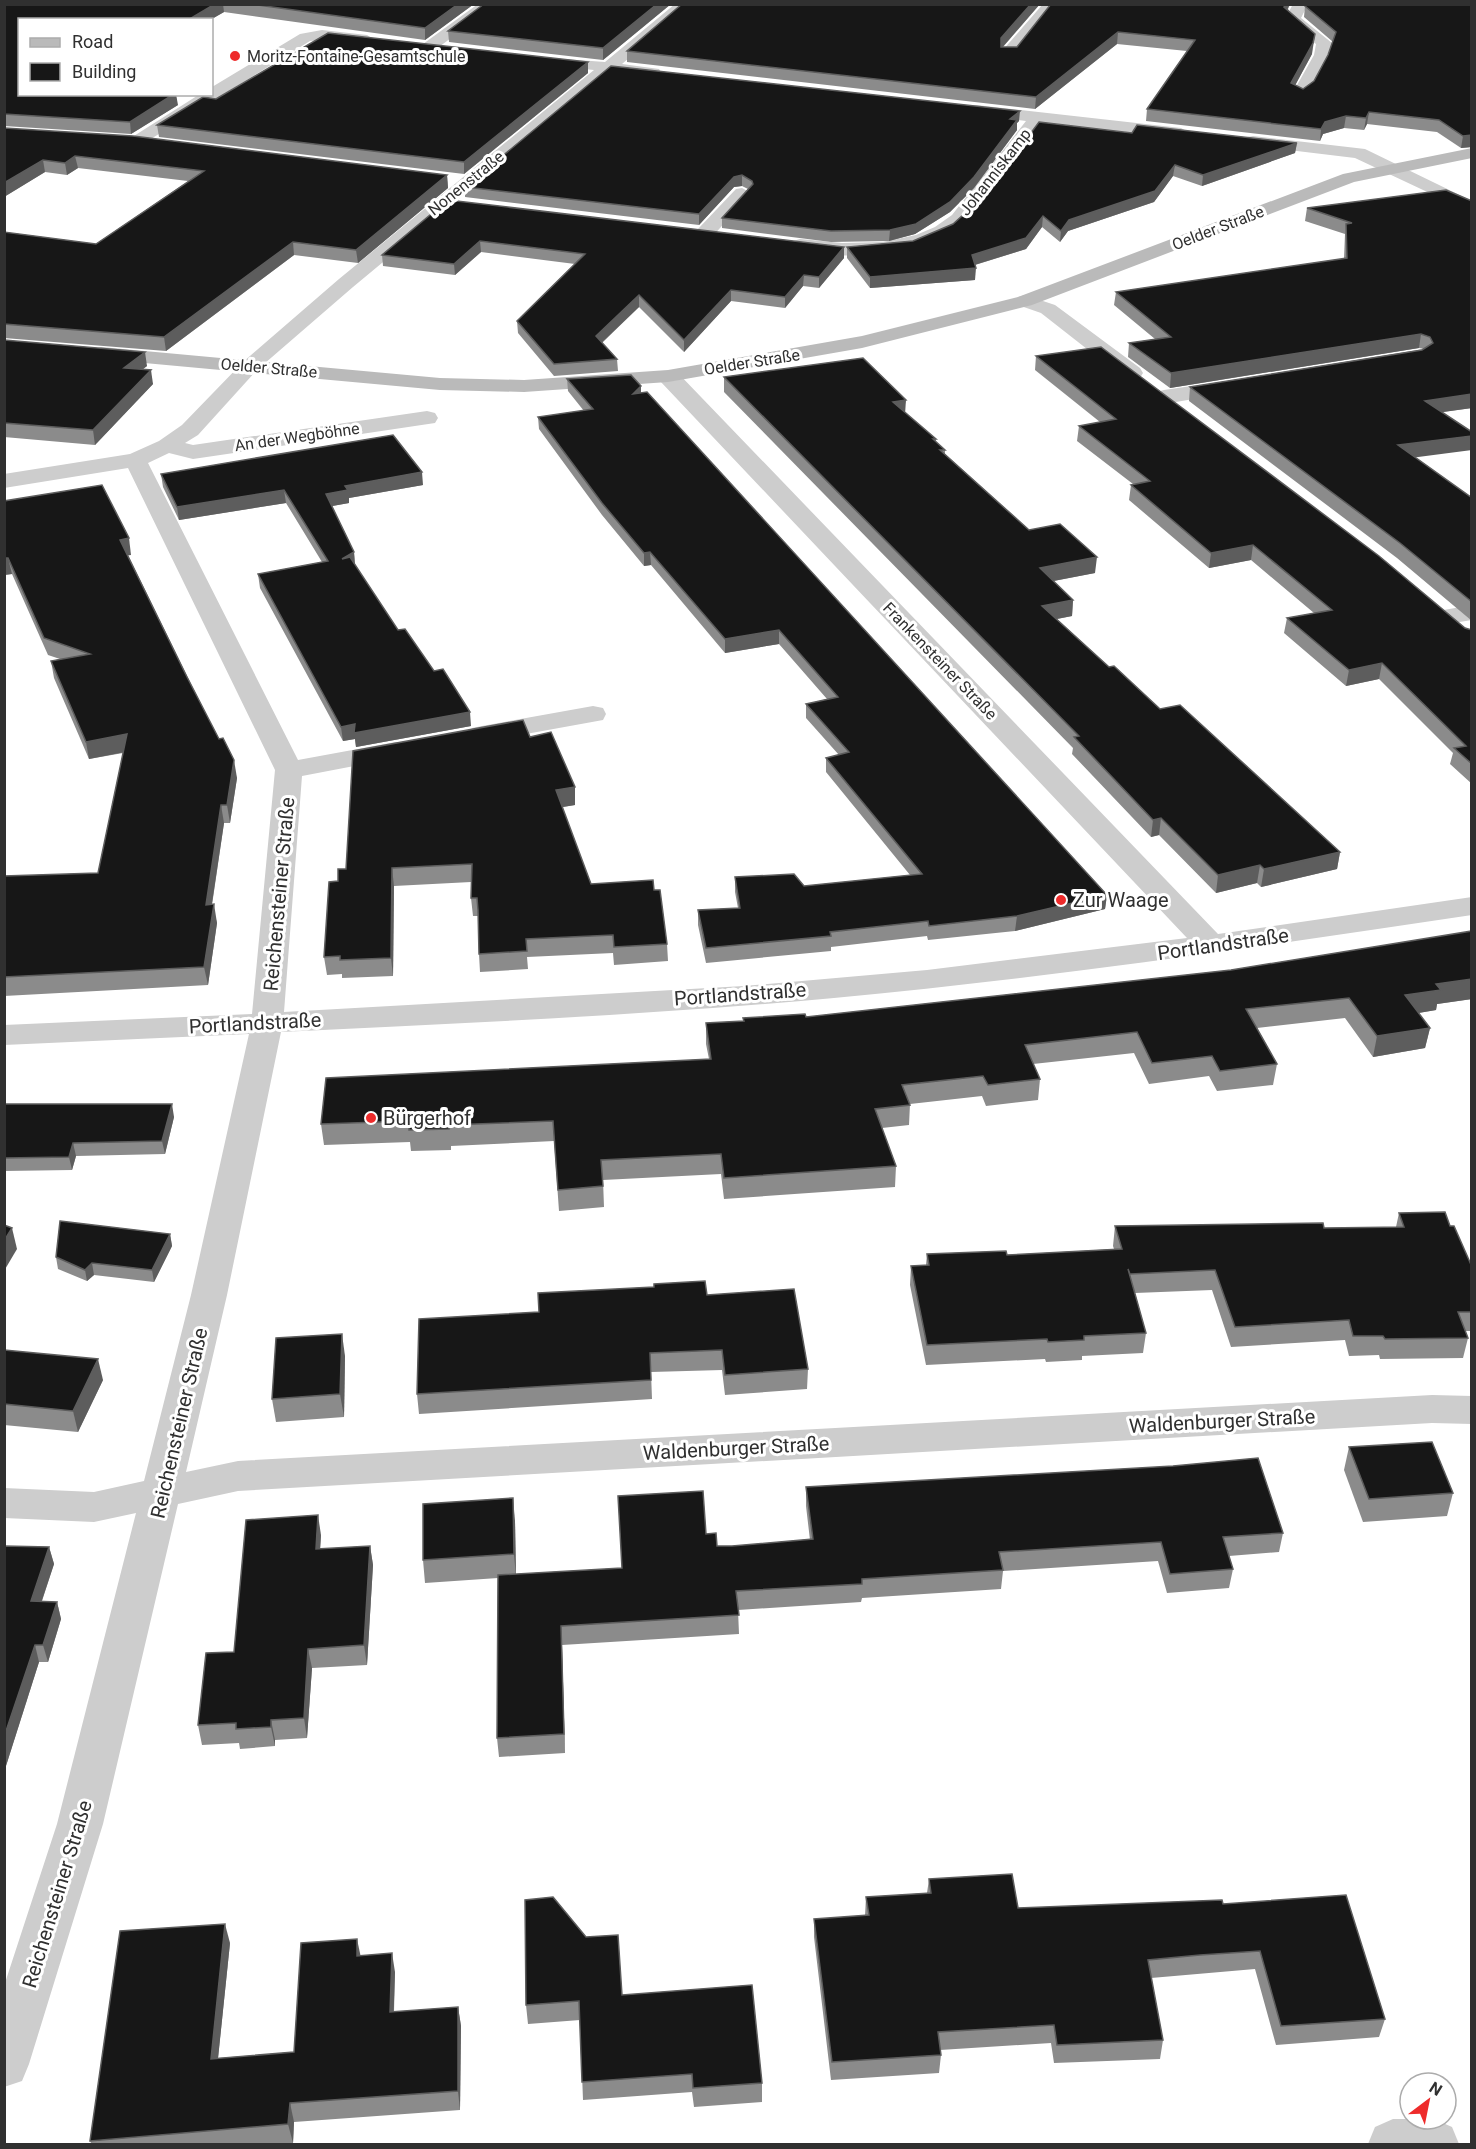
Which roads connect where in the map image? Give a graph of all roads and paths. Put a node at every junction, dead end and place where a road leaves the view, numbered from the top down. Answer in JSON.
{"nodes":[{"id":1,"x":489,"y":4,"type":"edge"},
{"id":2,"x":685,"y":4,"type":"edge"},
{"id":3,"x":1052,"y":4,"type":"edge"},
{"id":4,"x":1301,"y":4,"type":"edge"},
{"id":5,"x":381,"y":42,"type":"edge"},
{"id":6,"x":451,"y":50,"type":"edge"},
{"id":7,"x":1008,"y":54,"type":"edge"},
{"id":8,"x":531,"y":58,"type":"edge"},
{"id":9,"x":608,"y":67,"type":"junction"},
{"id":10,"x":666,"y":74,"type":"edge"},
{"id":11,"x":213,"y":94,"type":"edge"},
{"id":12,"x":1300,"y":94,"type":"edge"},
{"id":13,"x":210,"y":96,"type":"edge"},
{"id":14,"x":955,"y":107,"type":"edge"},
{"id":15,"x":1038,"y":117,"type":"junction"},
{"id":16,"x":1203,"y":135,"type":"edge"},
{"id":17,"x":1238,"y":139,"type":"edge"},
{"id":18,"x":112,"y":140,"type":"edge"},
{"id":19,"x":135,"y":141,"type":"junction"},
{"id":20,"x":158,"y":144,"type":"edge"},
{"id":21,"x":1472,"y":153,"type":"edge"},
{"id":22,"x":1392,"y":168,"type":"junction"},
{"id":23,"x":444,"y":179,"type":"edge"},
{"id":24,"x":467,"y":182,"type":"junction"},
{"id":25,"x":742,"y":193,"type":"edge"},
{"id":26,"x":442,"y":202,"type":"junction"},
{"id":27,"x":466,"y":205,"type":"edge"},
{"id":28,"x":1472,"y":208,"type":"edge"},
{"id":29,"x":680,"y":231,"type":"edge"},
{"id":30,"x":704,"y":234,"type":"junction"},
{"id":31,"x":726,"y":237,"type":"edge"},
{"id":32,"x":783,"y":243,"type":"edge"},
{"id":33,"x":1025,"y":301,"type":"junction"},
{"id":34,"x":86,"y":352,"type":"edge"},
{"id":35,"x":250,"y":366,"type":"junction"},
{"id":36,"x":668,"y":376,"type":"junction"},
{"id":37,"x":1257,"y":382,"type":"edge"},
{"id":38,"x":1164,"y":397,"type":"junction"},
{"id":39,"x":428,"y":418,"type":"dead end"},
{"id":40,"x":1192,"y":418,"type":"edge"},
{"id":41,"x":167,"y":446,"type":"junction"},
{"id":42,"x":135,"y":460,"type":"junction"},
{"id":43,"x":4,"y":481,"type":"edge"},
{"id":44,"x":1450,"y":610,"type":"edge"},
{"id":45,"x":1472,"y":637,"type":"edge"},
{"id":46,"x":593,"y":714,"type":"dead end"},
{"id":47,"x":453,"y":739,"type":"edge"},
{"id":48,"x":418,"y":746,"type":"edge"},
{"id":49,"x":289,"y":770,"type":"junction"},
{"id":50,"x":1472,"y":906,"type":"edge"},
{"id":51,"x":1212,"y":946,"type":"junction"},
{"id":52,"x":267,"y":1023,"type":"junction"},
{"id":53,"x":4,"y":1035,"type":"edge"},
{"id":54,"x":1472,"y":1410,"type":"edge"},
{"id":55,"x":163,"y":1491,"type":"junction"},
{"id":56,"x":4,"y":1503,"type":"edge"},
{"id":57,"x":4,"y":2064,"type":"edge"},
{"id":58,"x":1393,"y":2145,"type":"edge"},
{"id":59,"x":1434,"y":2145,"type":"edge"}],
"edges":[{"from":1,"to":6,"type":"street"},
{"from":2,"to":9,"type":"street","name":"Nonenstraße"},
{"from":3,"to":7,"type":"street"},
{"from":4,"to":12,"type":"street"},
{"from":5,"to":11,"type":"street"},
{"from":8,"to":9,"type":"street"},
{"from":9,"to":10,"type":"street"},
{"from":9,"to":24,"type":"street","name":"Nonenstraße"},
{"from":13,"to":19,"type":"street"},
{"from":14,"to":15,"type":"street"},
{"from":15,"to":16,"type":"street"},
{"from":15,"to":32,"type":"street","name":"Johanniskamp"},
{"from":17,"to":22,"type":"street"},
{"from":18,"to":19,"type":"street"},
{"from":19,"to":20,"type":"street"},
{"from":21,"to":22,"type":"street","name":"Oelder Straße"},
{"from":22,"to":28,"type":"street"},
{"from":22,"to":33,"type":"street","name":"Oelder Straße"},
{"from":23,"to":24,"type":"street"},
{"from":24,"to":26,"type":"street","name":"Nonenstraße"},
{"from":25,"to":30,"type":"street"},
{"from":26,"to":27,"type":"street"},
{"from":26,"to":35,"type":"street","name":"Nonenstraße"},
{"from":29,"to":30,"type":"street"},
{"from":30,"to":31,"type":"street"},
{"from":33,"to":36,"type":"street","name":"Oelder Straße"},
{"from":33,"to":38,"type":"street"},
{"from":34,"to":35,"type":"street","name":"Oelder Straße"},
{"from":35,"to":36,"type":"street","name":"Oelder Straße"},
{"from":35,"to":41,"type":"street"},
{"from":36,"to":51,"type":"street","name":"Frankensteiner Straße"},
{"from":37,"to":38,"type":"street"},
{"from":38,"to":40,"type":"street"},
{"from":39,"to":41,"type":"street","name":"An der Wegböhne"},
{"from":41,"to":42,"type":"street"},
{"from":42,"to":43,"type":"street"},
{"from":42,"to":49,"type":"street","name":"Reichensteiner Straße"},
{"from":44,"to":45,"type":"street"},
{"from":46,"to":47,"type":"street"},
{"from":48,"to":49,"type":"street","name":"Reichensteiner Straße"},
{"from":49,"to":52,"type":"street","name":"Reichensteiner Straße"},
{"from":50,"to":51,"type":"street","name":"Portlandstraße"},
{"from":51,"to":52,"type":"street","name":"Portlandstraße"},
{"from":52,"to":53,"type":"street","name":"Portlandstraße"},
{"from":52,"to":55,"type":"street","name":"Reichensteiner Straße"},
{"from":54,"to":55,"type":"street","name":"Waldenburger Straße"},
{"from":55,"to":56,"type":"street","name":"Waldenburger Straße"},
{"from":55,"to":57,"type":"street","name":"Reichensteiner Straße"},
{"from":58,"to":59,"type":"street"}]}
